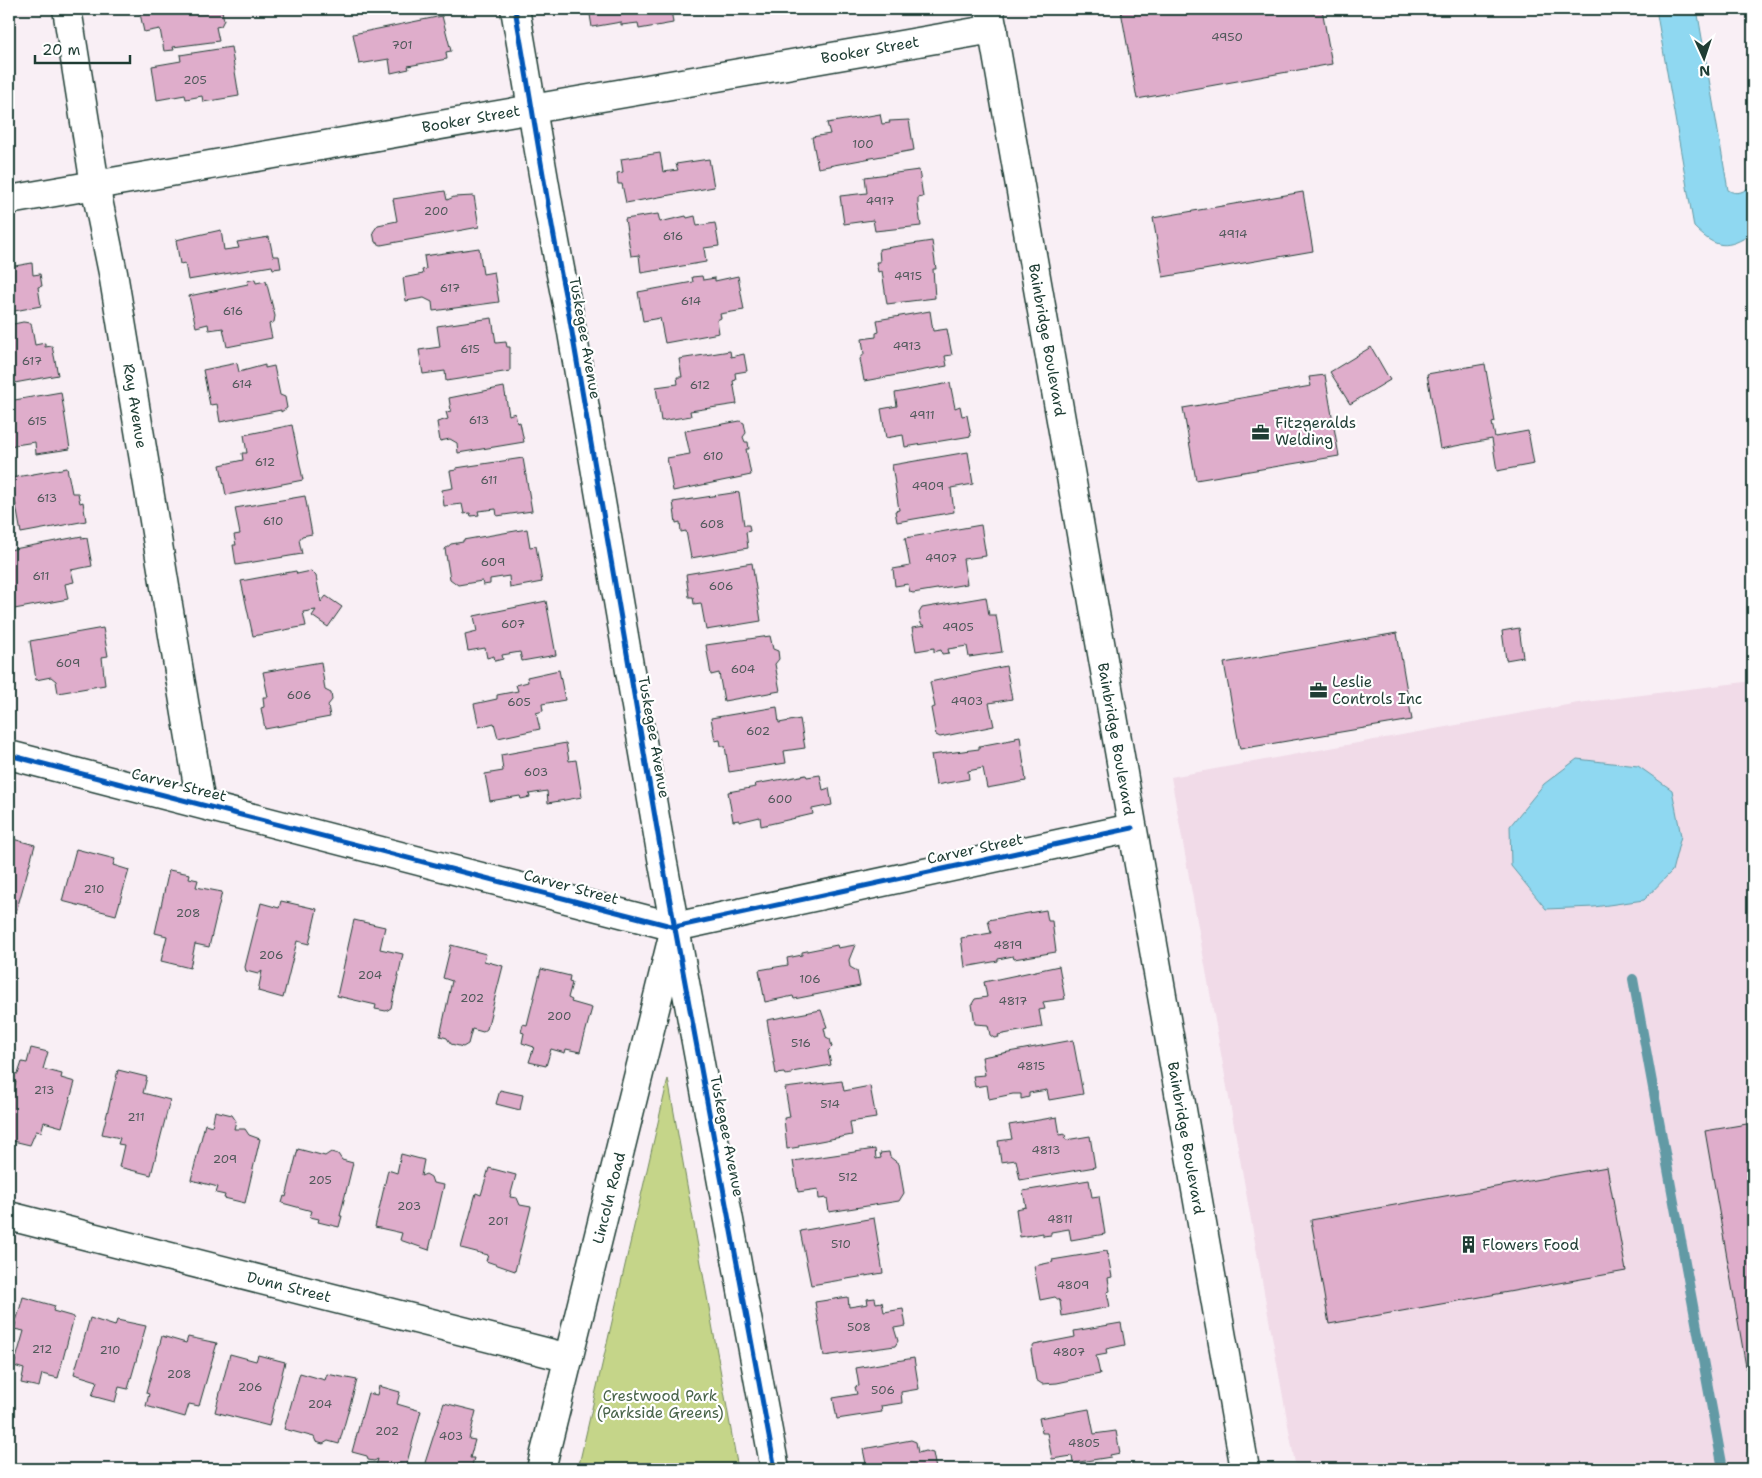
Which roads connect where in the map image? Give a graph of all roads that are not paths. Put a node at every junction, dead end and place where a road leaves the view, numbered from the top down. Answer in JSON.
{"nodes":[{"id":1,"x":67,"y":9,"type":"edge"},
{"id":2,"x":514,"y":9,"type":"edge"},
{"id":3,"x":991,"y":19,"type":"edge"},
{"id":4,"x":533,"y":108,"type":"junction"},
{"id":5,"x":95,"y":186,"type":"junction"},
{"id":6,"x":9,"y":200,"type":"edge"},
{"id":7,"x":9,"y":755,"type":"edge"},
{"id":8,"x":200,"y":804,"type":"junction"},
{"id":9,"x":1132,"y":828,"type":"junction"},
{"id":10,"x":675,"y":927,"type":"junction"},
{"id":11,"x":9,"y":1216,"type":"edge"},
{"id":12,"x":569,"y":1358,"type":"junction"},
{"id":13,"x":541,"y":1469,"type":"edge"},
{"id":14,"x":775,"y":1469,"type":"edge"},
{"id":15,"x":1245,"y":1469,"type":"edge"}],
"edges":[{"from":1,"to":5,"type":"street","name":"Ray Avenue"},
{"from":2,"to":4,"type":"street","name":"Tuskegee Avenue"},
{"from":3,"to":4,"type":"street","name":"Booker Street"},
{"from":3,"to":9,"type":"street","name":"Bainbridge Boulevard"},
{"from":4,"to":5,"type":"street","name":"Booker Street"},
{"from":4,"to":10,"type":"street","name":"Tuskegee Avenue"},
{"from":5,"to":6,"type":"street","name":"Booker Street"},
{"from":5,"to":8,"type":"street","name":"Ray Avenue"},
{"from":7,"to":8,"type":"street","name":"Carver Street"},
{"from":8,"to":10,"type":"street","name":"Carver Street"},
{"from":9,"to":10,"type":"street","name":"Carver Street"},
{"from":9,"to":15,"type":"street","name":"Bainbridge Boulevard"},
{"from":10,"to":12,"type":"street","name":"Lincoln Road"},
{"from":10,"to":14,"type":"street","name":"Tuskegee Avenue"},
{"from":11,"to":12,"type":"street","name":"Dunn Street"},
{"from":12,"to":13,"type":"street","name":"Lincoln Road"}]}
